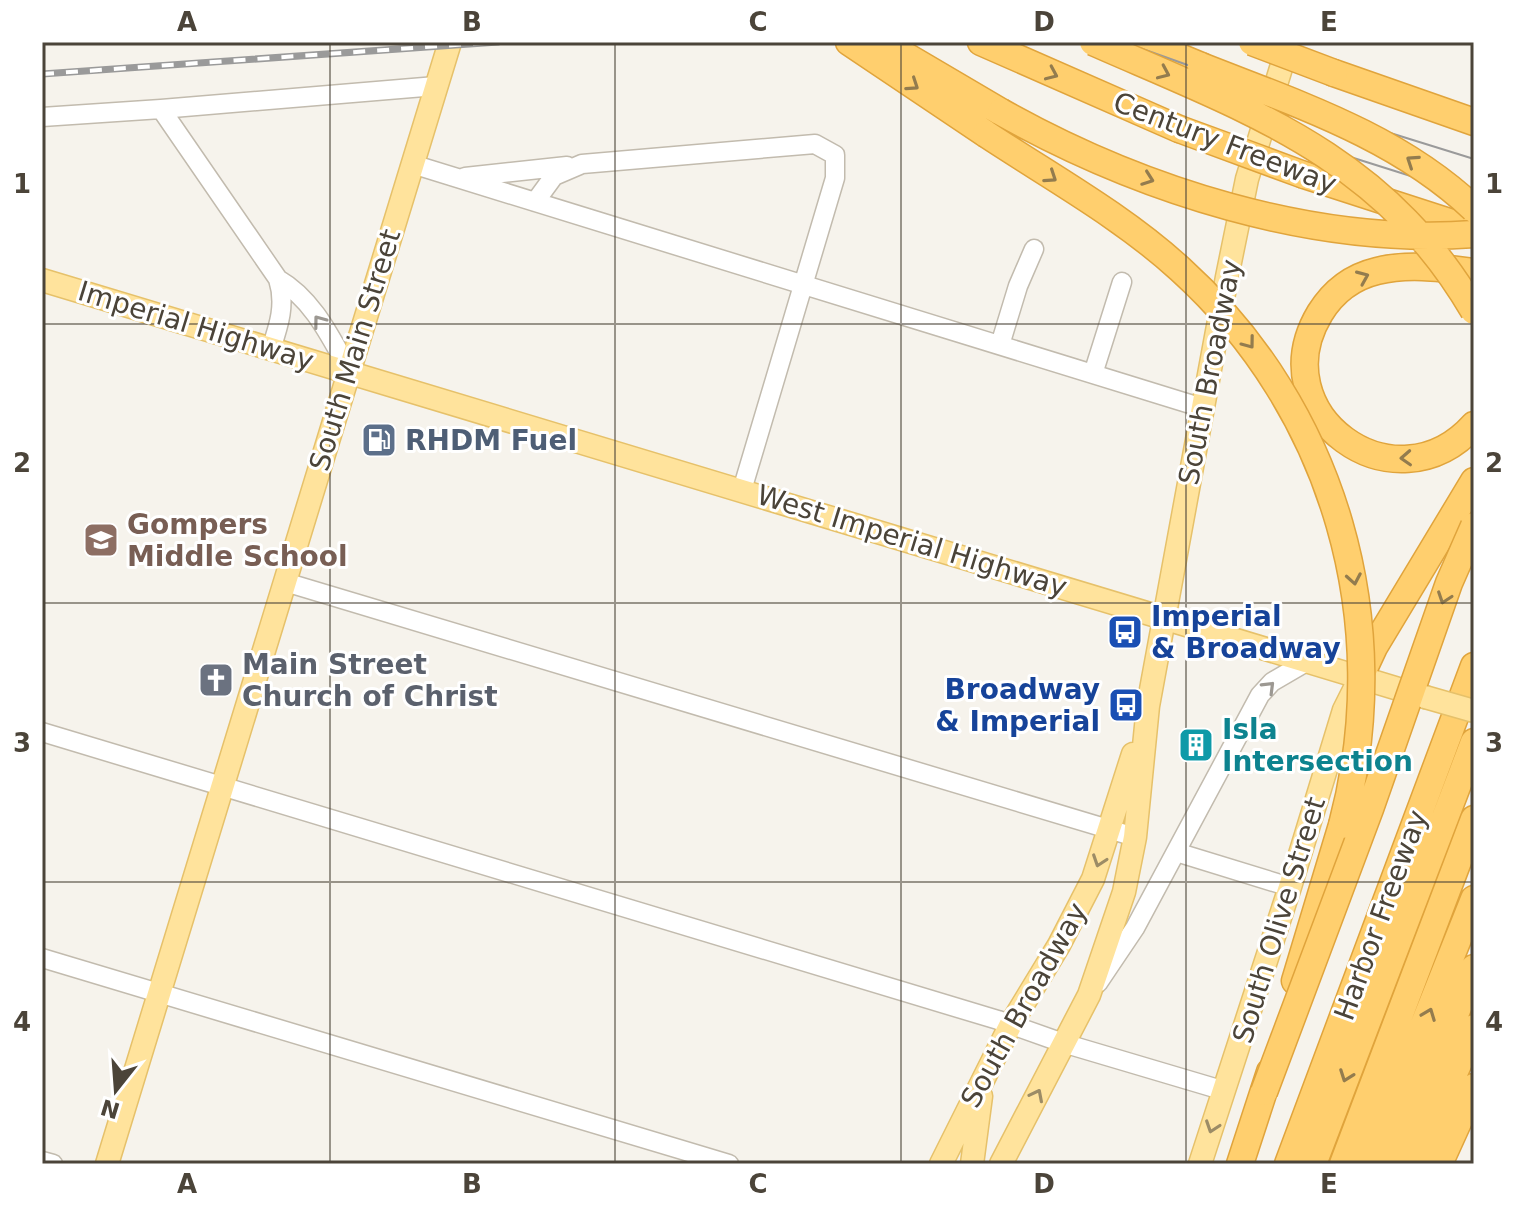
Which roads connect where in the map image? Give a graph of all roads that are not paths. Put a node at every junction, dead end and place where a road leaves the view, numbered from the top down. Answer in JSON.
{"nodes":[{"id":1,"x":450,"y":42,"type":"edge"},
{"id":2,"x":849,"y":42,"type":"edge"},
{"id":3,"x":882,"y":42,"type":"edge"},
{"id":4,"x":981,"y":42,"type":"edge"},
{"id":5,"x":1093,"y":42,"type":"edge"},
{"id":6,"x":1143,"y":42,"type":"edge"},
{"id":7,"x":1252,"y":42,"type":"edge"},
{"id":8,"x":1289,"y":42,"type":"edge"},
{"id":9,"x":436,"y":86,"type":"junction"},
{"id":10,"x":161,"y":109,"type":"junction"},
{"id":11,"x":42,"y":117,"type":"edge"},
{"id":12,"x":1474,"y":122,"type":"edge"},
{"id":13,"x":994,"y":123,"type":"junction"},
{"id":14,"x":412,"y":164,"type":"junction"},
{"id":15,"x":582,"y":164,"type":"junction"},
{"id":16,"x":455,"y":178,"type":"junction"},
{"id":17,"x":535,"y":202,"type":"junction"},
{"id":18,"x":1474,"y":209,"type":"edge"},
{"id":19,"x":1474,"y":232,"type":"edge"},
{"id":20,"x":1034,"y":249,"type":"dead end"},
{"id":21,"x":1474,"y":272,"type":"edge"},
{"id":22,"x":278,"y":279,"type":"junction"},
{"id":23,"x":42,"y":280,"type":"edge"},
{"id":24,"x":1122,"y":282,"type":"dead end"},
{"id":25,"x":804,"y":285,"type":"junction"},
{"id":26,"x":1474,"y":311,"type":"edge"},
{"id":27,"x":1000,"y":345,"type":"junction"},
{"id":28,"x":271,"y":349,"type":"junction"},
{"id":29,"x":350,"y":372,"type":"junction"},
{"id":30,"x":1093,"y":374,"type":"junction"},
{"id":31,"x":1203,"y":408,"type":"junction"},
{"id":32,"x":1474,"y":425,"type":"edge"},
{"id":33,"x":1474,"y":481,"type":"edge"},
{"id":34,"x":742,"y":490,"type":"junction"},
{"id":35,"x":1474,"y":526,"type":"edge"},
{"id":36,"x":285,"y":582,"type":"junction"},
{"id":37,"x":1163,"y":616,"type":"junction"},
{"id":38,"x":1308,"y":661,"type":"junction"},
{"id":39,"x":1474,"y":666,"type":"edge"},
{"id":40,"x":1360,"y":677,"type":"junction"},
{"id":41,"x":1148,"y":706,"type":"junction"},
{"id":42,"x":1474,"y":711,"type":"edge"},
{"id":43,"x":42,"y":732,"type":"edge"},
{"id":44,"x":1474,"y":742,"type":"edge"},
{"id":45,"x":222,"y":787,"type":"junction"},
{"id":46,"x":1474,"y":819,"type":"edge"},
{"id":47,"x":1110,"y":829,"type":"junction"},
{"id":48,"x":1135,"y":837,"type":"junction"},
{"id":49,"x":1474,"y":847,"type":"edge"},
{"id":50,"x":1176,"y":852,"type":"junction"},
{"id":51,"x":1290,"y":887,"type":"junction"},
{"id":52,"x":1474,"y":899,"type":"edge"},
{"id":53,"x":42,"y":958,"type":"edge"},
{"id":54,"x":1474,"y":968,"type":"edge"},
{"id":55,"x":159,"y":995,"type":"junction"},
{"id":56,"x":1089,"y":995,"type":"junction"},
{"id":57,"x":1011,"y":1024,"type":"junction"},
{"id":58,"x":1474,"y":1028,"type":"edge"},
{"id":59,"x":1063,"y":1043,"type":"junction"},
{"id":60,"x":988,"y":1068,"type":"junction"},
{"id":61,"x":1474,"y":1087,"type":"edge"},
{"id":62,"x":1225,"y":1091,"type":"junction"},
{"id":63,"x":1264,"y":1092,"type":"junction"},
{"id":64,"x":42,"y":1161,"type":"edge"},
{"id":65,"x":53,"y":1164,"type":"edge"},
{"id":66,"x":107,"y":1164,"type":"edge"},
{"id":67,"x":729,"y":1164,"type":"edge"},
{"id":68,"x":941,"y":1164,"type":"edge"},
{"id":69,"x":972,"y":1164,"type":"edge"},
{"id":70,"x":1001,"y":1164,"type":"edge"},
{"id":71,"x":1200,"y":1164,"type":"edge"},
{"id":72,"x":1240,"y":1164,"type":"edge"},
{"id":73,"x":1288,"y":1164,"type":"edge"},
{"id":74,"x":1313,"y":1164,"type":"edge"},
{"id":75,"x":1343,"y":1164,"type":"edge"},
{"id":76,"x":1368,"y":1164,"type":"edge"},
{"id":77,"x":1394,"y":1164,"type":"edge"},
{"id":78,"x":1414,"y":1164,"type":"edge"},
{"id":79,"x":1439,"y":1164,"type":"edge"}],
"edges":[{"from":1,"to":9,"type":"main road","name":"South Main Street"},
{"from":2,"to":13,"type":"highway","one_way":true},
{"from":3,"to":13,"type":"highway"},
{"from":4,"to":19,"type":"highway","name":"Century Freeway","one_way":true,"bridge":true},
{"from":5,"to":26,"type":"highway","one_way":true,"bridge":true},
{"from":18,"to":6,"type":"highway","one_way":true,"bridge":true},
{"from":7,"to":12,"type":"highway","bridge":true},
{"from":8,"to":31,"type":"main road","name":"South Broadway"},
{"from":9,"to":10,"type":"street"},
{"from":9,"to":14,"type":"main road","name":"South Main Street"},
{"from":10,"to":11,"type":"street"},
{"from":10,"to":22,"type":"street"},
{"from":13,"to":19,"type":"highway","one_way":true,"bridge":true},
{"from":13,"to":63,"type":"highway","one_way":true,"bridge":true},
{"from":14,"to":16,"type":"street"},
{"from":14,"to":29,"type":"main road","name":"South Main Street"},
{"from":15,"to":16,"type":"street"},
{"from":15,"to":17,"type":"street"},
{"from":15,"to":25,"type":"street"},
{"from":16,"to":17,"type":"street"},
{"from":17,"to":25,"type":"street"},
{"from":20,"to":27,"type":"street"},
{"from":32,"to":21,"type":"highway","one_way":true},
{"from":22,"to":28,"type":"street"},
{"from":29,"to":22,"type":"street","one_way":true},
{"from":23,"to":28,"type":"main road","name":"Imperial Highway"},
{"from":24,"to":30,"type":"street"},
{"from":25,"to":27,"type":"street"},
{"from":25,"to":34,"type":"street"},
{"from":27,"to":30,"type":"street"},
{"from":28,"to":29,"type":"main road","name":"Imperial Highway"},
{"from":29,"to":34,"type":"main road","name":"West Imperial Highway"},
{"from":29,"to":36,"type":"main road","name":"South Main Street"},
{"from":30,"to":31,"type":"street"},
{"from":31,"to":37,"type":"main road","name":"South Broadway"},
{"from":33,"to":40,"type":"highway"},
{"from":34,"to":37,"type":"main road","name":"West Imperial Highway"},
{"from":35,"to":63,"type":"highway","one_way":true,"bridge":true},
{"from":36,"to":45,"type":"main road","name":"South Main Street"},
{"from":36,"to":47,"type":"street"},
{"from":37,"to":38,"type":"main road","name":"West Imperial Highway"},
{"from":37,"to":41,"type":"main road","name":"South Broadway"},
{"from":38,"to":40,"type":"main road","name":"West Imperial Highway"},
{"from":50,"to":38,"type":"street","one_way":true},
{"from":39,"to":73,"type":"highway","name":"Harbor Freeway"},
{"from":40,"to":42,"type":"main road","name":"West Imperial Highway","bridge":true},
{"from":40,"to":51,"type":"main road","name":"South Olive Street"},
{"from":41,"to":47,"type":"main road","name":"South Broadway"},
{"from":41,"to":48,"type":"main road","name":"South Broadway"},
{"from":43,"to":45,"type":"street"},
{"from":44,"to":74,"type":"highway","one_way":true},
{"from":45,"to":55,"type":"main road","name":"South Main Street"},
{"from":45,"to":57,"type":"street"},
{"from":46,"to":75,"type":"highway"},
{"from":47,"to":48,"type":"street"},
{"from":47,"to":57,"type":"main road","name":"South Broadway","one_way":true},
{"from":48,"to":56,"type":"main road","name":"South Broadway"},
{"from":49,"to":75,"type":"highway"},
{"from":50,"to":51,"type":"street"},
{"from":50,"to":56,"type":"street"},
{"from":51,"to":62,"type":"main road","name":"South Olive Street"},
{"from":76,"to":52,"type":"highway","one_way":true},
{"from":53,"to":55,"type":"street"},
{"from":54,"to":77,"type":"highway"},
{"from":55,"to":66,"type":"main road","name":"South Main Street"},
{"from":55,"to":67,"type":"street"},
{"from":56,"to":59,"type":"main road","name":"South Broadway"},
{"from":57,"to":59,"type":"street"},
{"from":57,"to":60,"type":"main road","name":"South Broadway"},
{"from":58,"to":78,"type":"highway"},
{"from":59,"to":62,"type":"street"},
{"from":70,"to":59,"type":"main road","name":"South Broadway","one_way":true},
{"from":60,"to":68,"type":"main road","name":"South Broadway"},
{"from":60,"to":69,"type":"main road"},
{"from":61,"to":79,"type":"highway"},
{"from":62,"to":71,"type":"main road","name":"South Olive Street","one_way":true},
{"from":63,"to":72,"type":"highway"},
{"from":64,"to":65,"type":"street"}]}
